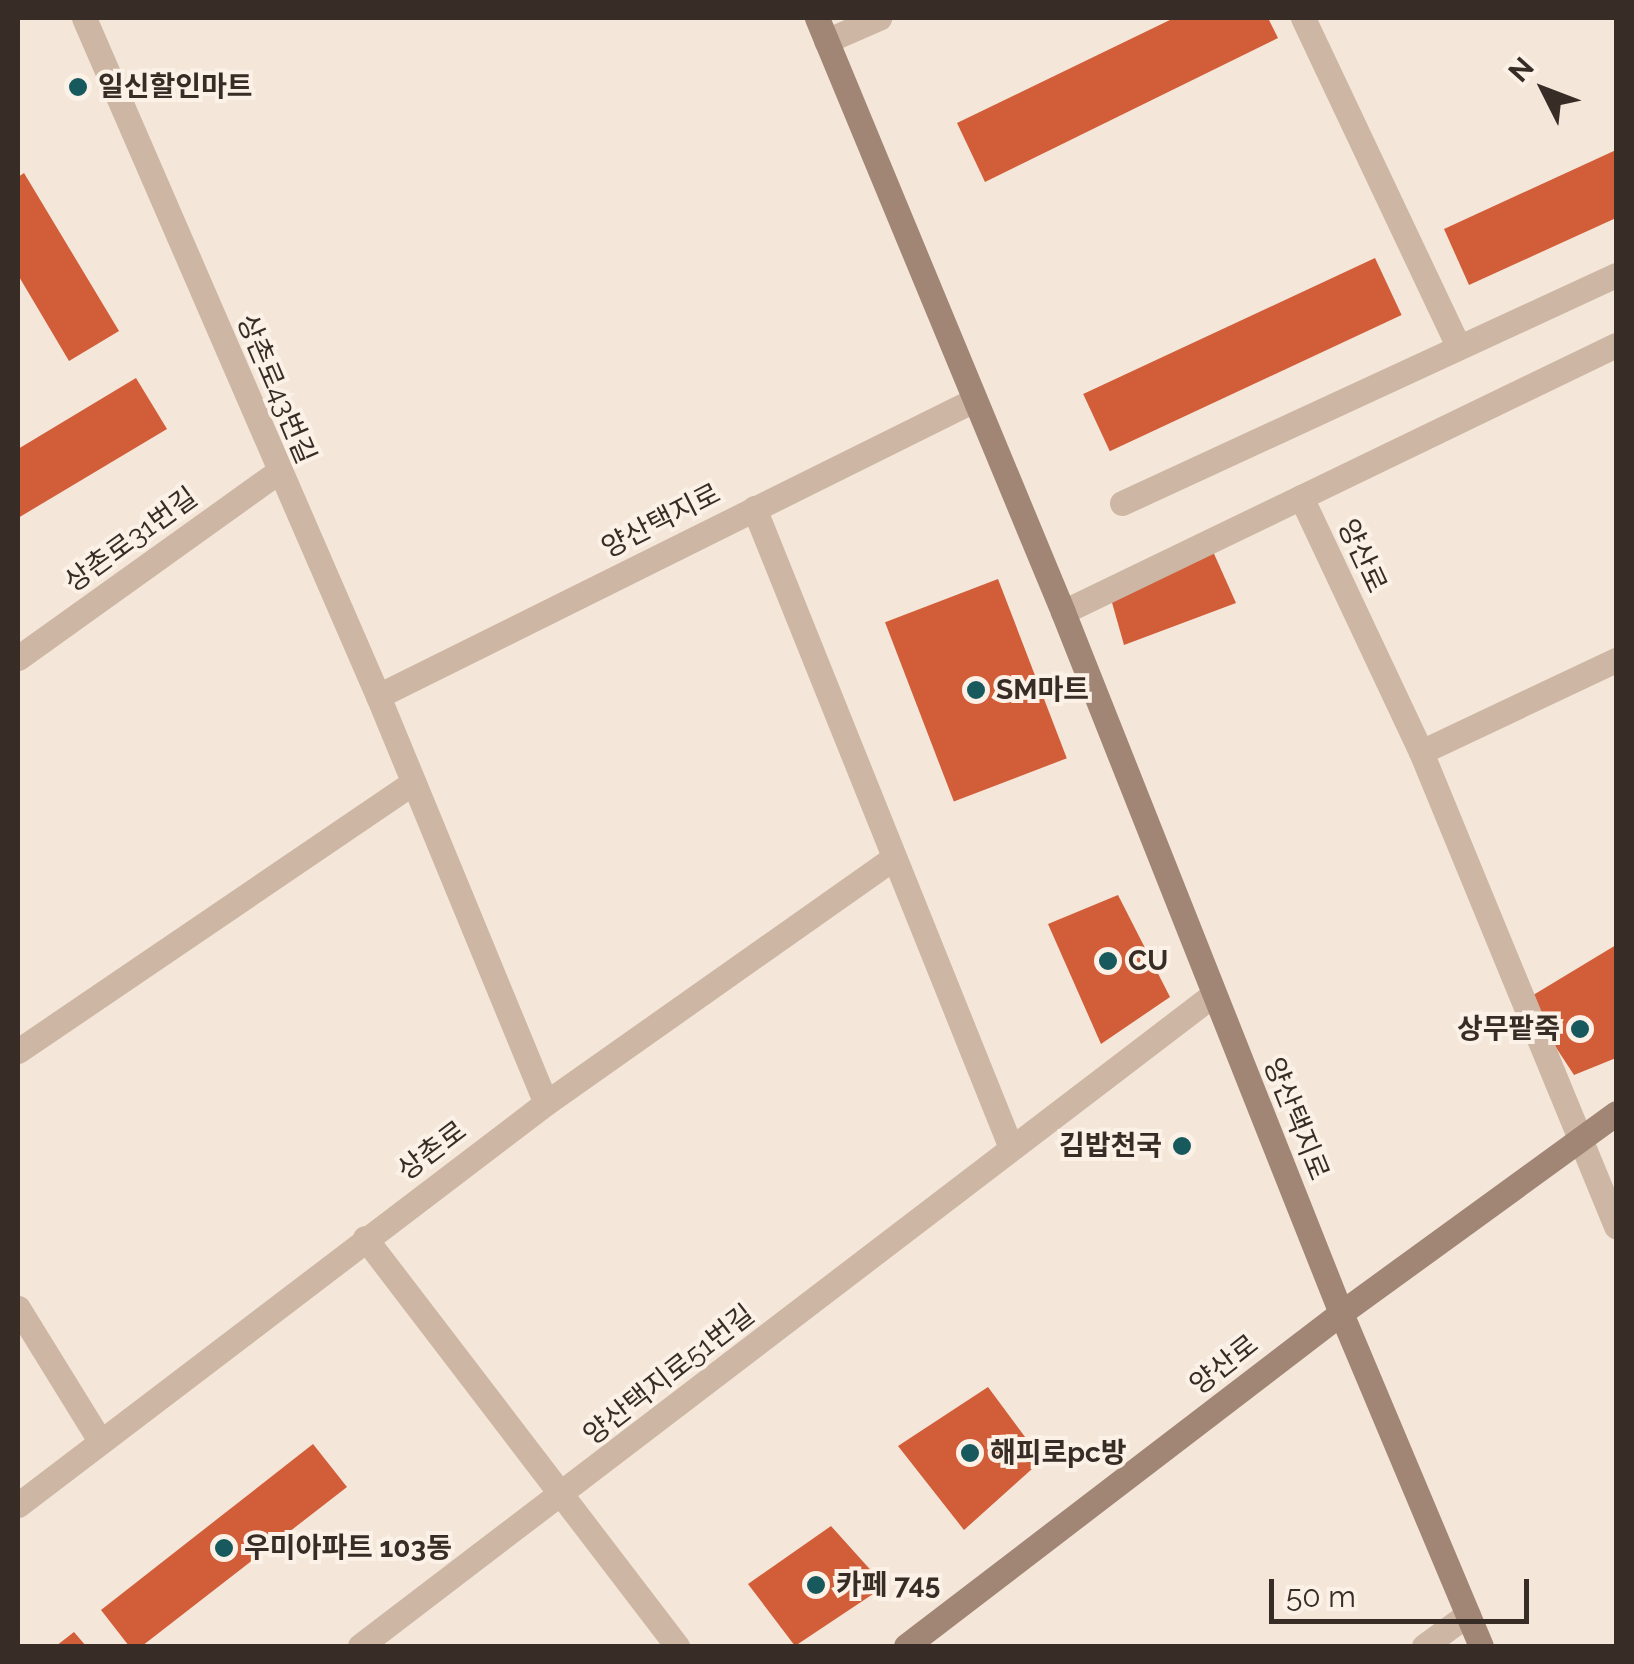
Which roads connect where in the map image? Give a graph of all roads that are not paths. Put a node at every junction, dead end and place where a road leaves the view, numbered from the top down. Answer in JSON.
{"nodes":[{"id":1,"x":84,"y":18,"type":"edge"},
{"id":2,"x":879,"y":18,"type":"edge"},
{"id":3,"x":1303,"y":18,"type":"edge"},
{"id":4,"x":822,"y":30,"type":"edge"},
{"id":5,"x":1616,"y":275,"type":"edge"},
{"id":6,"x":1616,"y":345,"type":"edge"},
{"id":7,"x":1458,"y":346,"type":"junction"},
{"id":8,"x":972,"y":401,"type":"junction"},
{"id":9,"x":278,"y":471,"type":"junction"},
{"id":10,"x":1302,"y":497,"type":"junction"},
{"id":11,"x":1122,"y":504,"type":"dead end"},
{"id":12,"x":754,"y":508,"type":"junction"},
{"id":13,"x":1063,"y":612,"type":"junction"},
{"id":14,"x":18,"y":658,"type":"edge"},
{"id":15,"x":1616,"y":660,"type":"edge"},
{"id":16,"x":378,"y":696,"type":"junction"},
{"id":17,"x":1421,"y":752,"type":"junction"},
{"id":18,"x":413,"y":783,"type":"junction"},
{"id":19,"x":892,"y":859,"type":"junction"},
{"id":20,"x":1214,"y":994,"type":"junction"},
{"id":21,"x":18,"y":1051,"type":"edge"},
{"id":22,"x":546,"y":1103,"type":"junction"},
{"id":23,"x":1616,"y":1113,"type":"edge"},
{"id":24,"x":1582,"y":1137,"type":"junction"},
{"id":25,"x":1010,"y":1145,"type":"junction"},
{"id":26,"x":1616,"y":1226,"type":"edge"},
{"id":27,"x":364,"y":1238,"type":"junction"},
{"id":28,"x":18,"y":1308,"type":"edge"},
{"id":29,"x":1341,"y":1313,"type":"junction"},
{"id":30,"x":100,"y":1441,"type":"junction"},
{"id":31,"x":562,"y":1496,"type":"junction"},
{"id":32,"x":18,"y":1504,"type":"edge"},
{"id":33,"x":1468,"y":1614,"type":"junction"},
{"id":34,"x":360,"y":1646,"type":"edge"},
{"id":35,"x":677,"y":1646,"type":"edge"},
{"id":36,"x":906,"y":1646,"type":"edge"},
{"id":37,"x":1424,"y":1646,"type":"edge"},
{"id":38,"x":1481,"y":1646,"type":"edge"}],
"edges":[{"from":1,"to":9,"type":"street","name":"상촌로43번길"},
{"from":2,"to":4,"type":"street"},
{"from":3,"to":7,"type":"street"},
{"from":4,"to":8,"type":"street","name":"양산택지로"},
{"from":5,"to":7,"type":"street"},
{"from":6,"to":10,"type":"street"},
{"from":7,"to":11,"type":"street"},
{"from":8,"to":12,"type":"street","name":"양산택지로"},
{"from":8,"to":13,"type":"street","name":"양산택지로"},
{"from":9,"to":14,"type":"street","name":"상촌로31번길"},
{"from":9,"to":16,"type":"street","name":"상촌로43번길"},
{"from":10,"to":13,"type":"street"},
{"from":10,"to":17,"type":"street","name":"양산로"},
{"from":12,"to":16,"type":"street","name":"양산택지로"},
{"from":12,"to":19,"type":"street"},
{"from":13,"to":20,"type":"street","name":"양산택지로"},
{"from":15,"to":17,"type":"street"},
{"from":16,"to":18,"type":"street","name":"상촌로43번길"},
{"from":17,"to":24,"type":"street","name":"양산로"},
{"from":18,"to":21,"type":"street"},
{"from":18,"to":22,"type":"street","name":"상촌로43번길"},
{"from":19,"to":22,"type":"street","name":"상촌로"},
{"from":19,"to":25,"type":"street"},
{"from":20,"to":25,"type":"street","name":"양산택지로51번길"},
{"from":20,"to":29,"type":"street","name":"양산택지로"},
{"from":22,"to":27,"type":"street","name":"상촌로"},
{"from":23,"to":24,"type":"street","name":"양산로"},
{"from":24,"to":26,"type":"street"},
{"from":24,"to":29,"type":"street","name":"양산로"},
{"from":25,"to":31,"type":"street","name":"양산택지로51번길"},
{"from":27,"to":30,"type":"street","name":"상촌로"},
{"from":27,"to":31,"type":"street"},
{"from":28,"to":30,"type":"street"},
{"from":29,"to":33,"type":"street","name":"양산택지로"},
{"from":29,"to":36,"type":"street","name":"양산로"},
{"from":30,"to":32,"type":"street","name":"상촌로"},
{"from":31,"to":34,"type":"street","name":"양산택지로51번길"},
{"from":31,"to":35,"type":"street"},
{"from":33,"to":37,"type":"street"},
{"from":33,"to":38,"type":"street","name":"양산택지로"}]}
